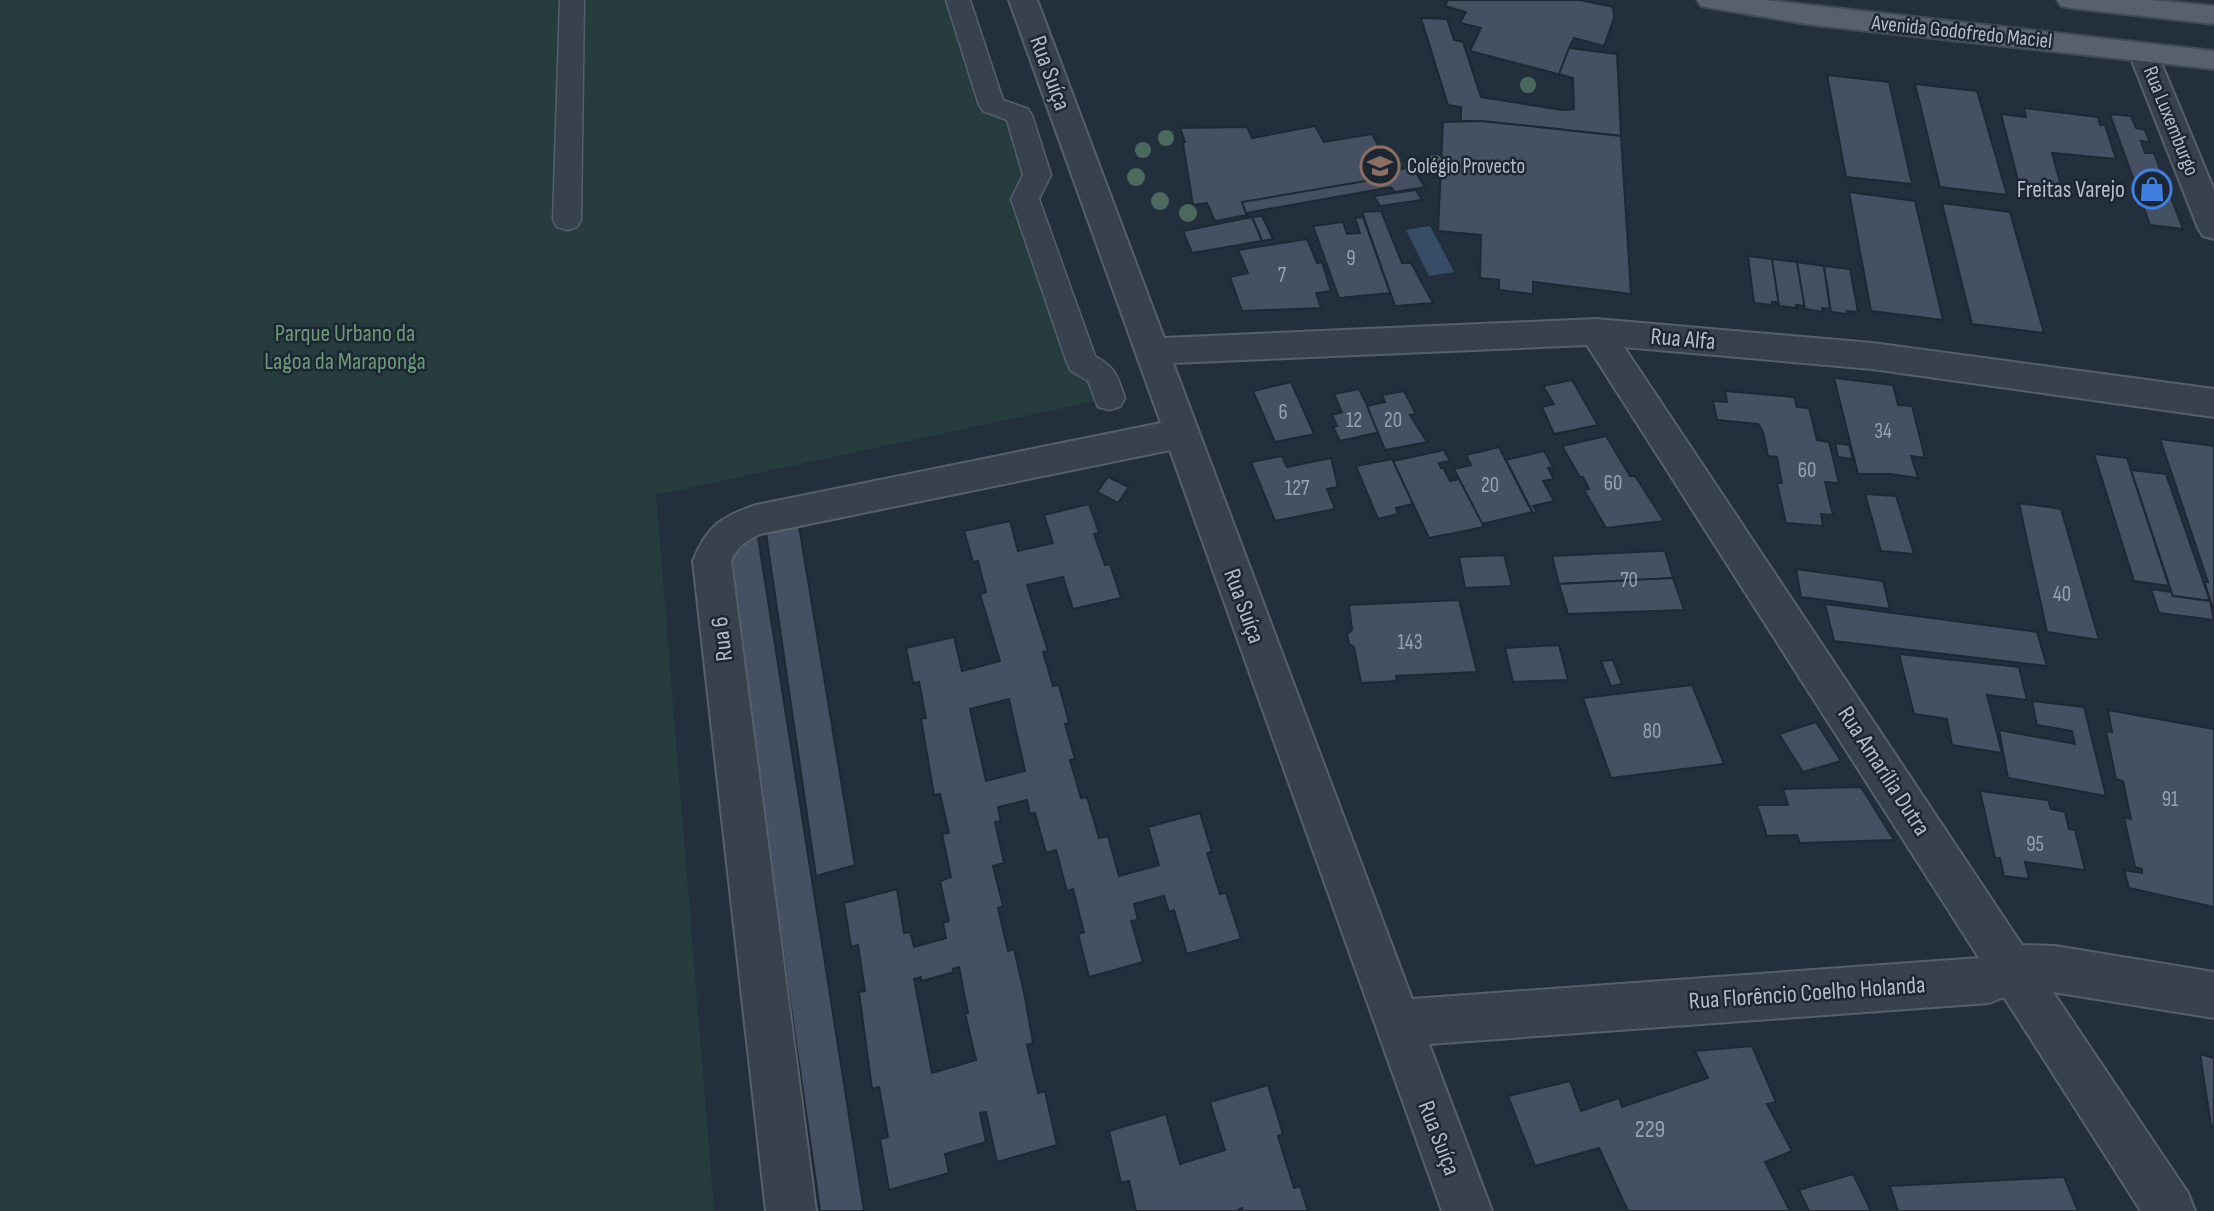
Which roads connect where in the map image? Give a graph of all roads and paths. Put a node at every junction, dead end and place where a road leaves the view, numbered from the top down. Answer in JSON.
{"nodes":[{"id":1,"x":572,"y":0,"type":"edge"},
{"id":2,"x":958,"y":0,"type":"edge"},
{"id":3,"x":1023,"y":0,"type":"edge"},
{"id":4,"x":1711,"y":0,"type":"edge"},
{"id":5,"x":2071,"y":0,"type":"edge"},
{"id":6,"x":2120,"y":3,"type":"edge"},
{"id":7,"x":2214,"y":15,"type":"edge"},
{"id":8,"x":2143,"y":53,"type":"junction"},
{"id":9,"x":2214,"y":60,"type":"edge"},
{"id":10,"x":566,"y":220,"type":"dead end"},
{"id":11,"x":2214,"y":228,"type":"edge"},
{"id":12,"x":1596,"y":332,"type":"junction"},
{"id":13,"x":1150,"y":351,"type":"junction"},
{"id":14,"x":1109,"y":398,"type":"dead end"},
{"id":15,"x":2214,"y":403,"type":"edge"},
{"id":16,"x":1182,"y":433,"type":"junction"},
{"id":17,"x":2012,"y":967,"type":"junction"},
{"id":18,"x":2214,"y":995,"type":"edge"},
{"id":19,"x":1396,"y":1023,"type":"junction"},
{"id":20,"x":791,"y":1211,"type":"edge"},
{"id":21,"x":1467,"y":1211,"type":"edge"},
{"id":22,"x":2170,"y":1211,"type":"edge"}],
"edges":[{"from":1,"to":10,"type":"street"},
{"from":2,"to":14,"type":"street"},
{"from":3,"to":13,"type":"street","name":"Rua Suíça"},
{"from":4,"to":8,"type":"main road","name":"Avenida Godofredo Maciel"},
{"from":5,"to":6,"type":"main road","name":"Avenida Godofredo Maciel"},
{"from":6,"to":7,"type":"main road","name":"Avenida Godofredo Maciel"},
{"from":8,"to":9,"type":"main road","name":"Avenida Godofredo Maciel"},
{"from":8,"to":11,"type":"street","name":"Rua Luxemburgo"},
{"from":12,"to":13,"type":"street","name":"Rua Alfa"},
{"from":12,"to":15,"type":"street","name":"Rua Alfa"},
{"from":12,"to":17,"type":"street","name":"Rua Amarília Dutra"},
{"from":13,"to":16,"type":"street","name":"Rua Suíça"},
{"from":16,"to":19,"type":"street","name":"Rua Suíça"},
{"from":16,"to":20,"type":"street","name":"Rua 6"},
{"from":17,"to":18,"type":"street","name":"Rua Florêncio Coelho Holanda"},
{"from":17,"to":19,"type":"street","name":"Rua Florêncio Coelho Holanda"},
{"from":17,"to":22,"type":"street","name":"Rua Amarília Dutra"},
{"from":19,"to":21,"type":"street","name":"Rua Suíça"}]}
